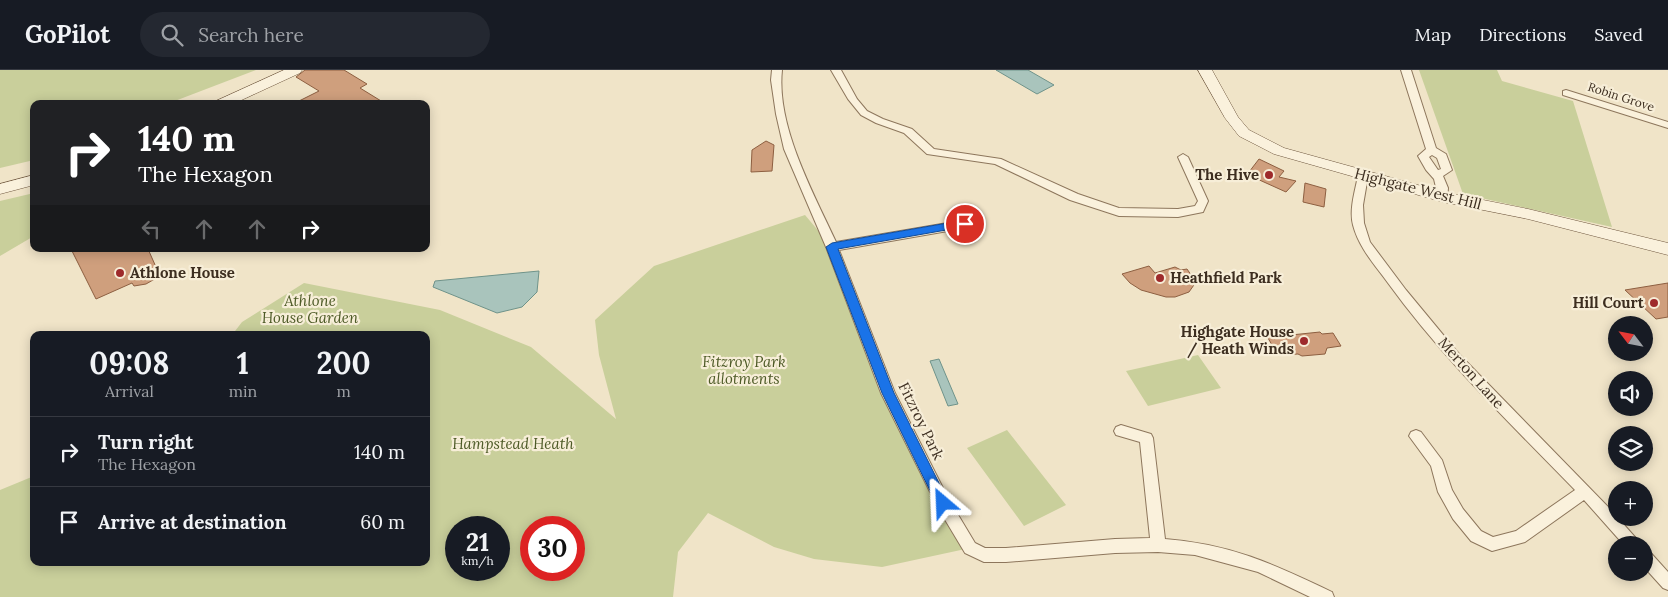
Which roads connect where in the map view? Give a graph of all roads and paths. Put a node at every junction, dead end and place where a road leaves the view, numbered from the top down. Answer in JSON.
{"nodes":[{"id":1,"x":294,"y":70,"type":"edge"},
{"id":2,"x":777,"y":70,"type":"edge"},
{"id":3,"x":836,"y":70,"type":"edge"},
{"id":4,"x":1205,"y":70,"type":"edge"},
{"id":5,"x":1406,"y":70,"type":"edge"},
{"id":6,"x":1566,"y":93,"type":"dead end"},
{"id":7,"x":230,"y":100,"type":"edge"},
{"id":8,"x":1668,"y":126,"type":"edge"},
{"id":9,"x":1183,"y":157,"type":"dead end"},
{"id":10,"x":1363,"y":176,"type":"junction"},
{"id":11,"x":30,"y":181,"type":"edge"},
{"id":12,"x":0,"y":189,"type":"edge"},
{"id":13,"x":1444,"y":197,"type":"junction"},
{"id":14,"x":965,"y":224,"type":"dead end"},
{"id":15,"x":832,"y":247,"type":"junction"},
{"id":16,"x":1668,"y":250,"type":"edge"},
{"id":17,"x":1121,"y":431,"type":"dead end"},
{"id":18,"x":1416,"y":436,"type":"dead end"},
{"id":19,"x":1585,"y":492,"type":"junction"},
{"id":20,"x":1626,"y":536,"type":"edge"},
{"id":21,"x":1158,"y":546,"type":"junction"},
{"id":22,"x":1653,"y":566,"type":"edge"},
{"id":23,"x":1668,"y":583,"type":"edge"},
{"id":24,"x":1326,"y":597,"type":"edge"}],
"edges":[{"from":1,"to":7,"type":"street"},
{"from":2,"to":15,"type":"street","name":"Fitzroy Park"},
{"from":3,"to":9,"type":"street"},
{"from":4,"to":10,"type":"street","name":"Highgate West Hill"},
{"from":5,"to":13,"type":"street"},
{"from":6,"to":8,"type":"street","name":"Robin Grove"},
{"from":10,"to":13,"type":"street","name":"Highgate West Hill"},
{"from":10,"to":19,"type":"street","name":"Merton Lane"},
{"from":11,"to":12,"type":"street"},
{"from":13,"to":16,"type":"street","name":"Highgate West Hill"},
{"from":14,"to":15,"type":"street"},
{"from":15,"to":21,"type":"street","name":"Fitzroy Park"},
{"from":17,"to":21,"type":"street"},
{"from":18,"to":19,"type":"street"},
{"from":19,"to":20,"type":"street","name":"Merton Lane"},
{"from":21,"to":24,"type":"street","name":"Fitzroy Park"},
{"from":22,"to":23,"type":"street"}]}
